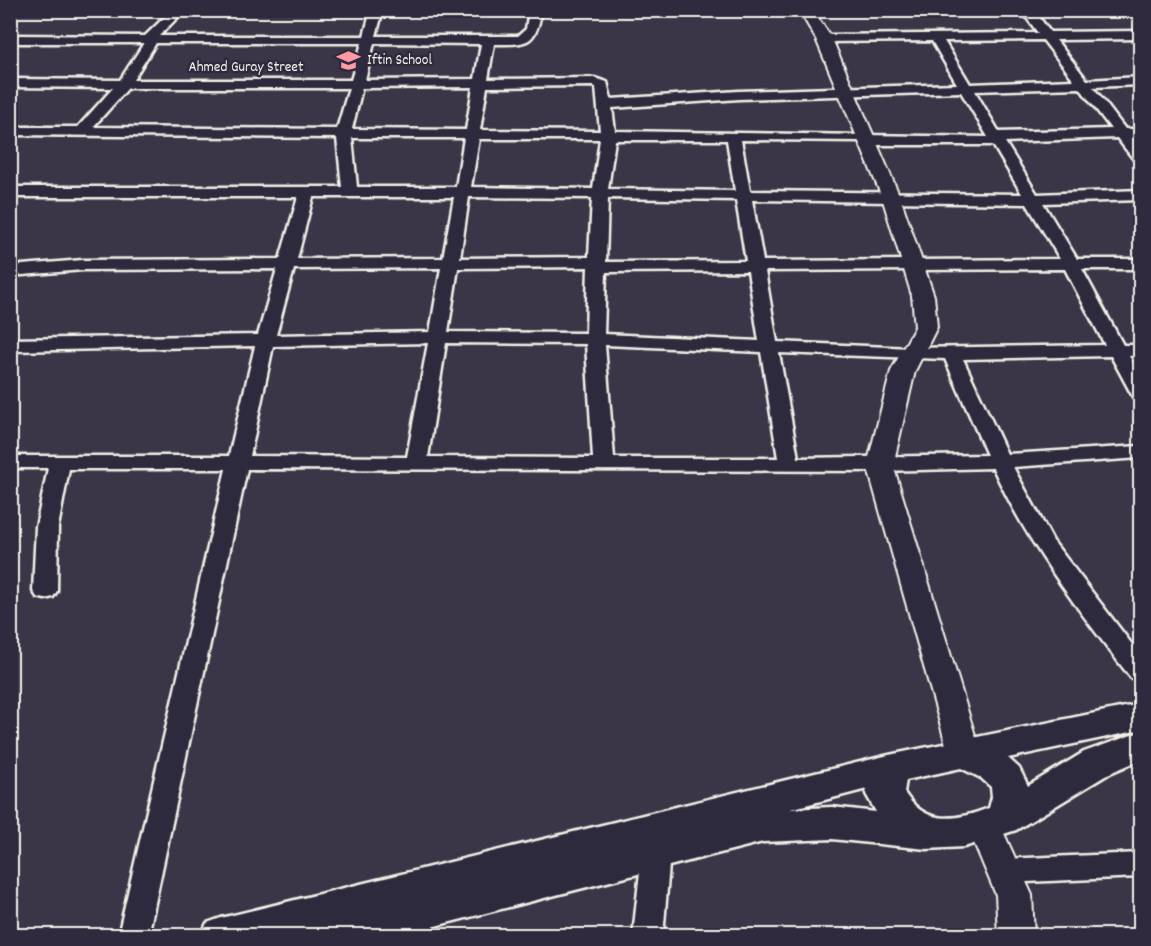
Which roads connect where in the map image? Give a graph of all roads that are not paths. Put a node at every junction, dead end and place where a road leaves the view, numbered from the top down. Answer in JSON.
{"nodes":[{"id":1,"x":178,"y":10,"type":"edge"},
{"id":2,"x":377,"y":10,"type":"edge"},
{"id":3,"x":535,"y":10,"type":"edge"},
{"id":4,"x":806,"y":10,"type":"edge"},
{"id":5,"x":1027,"y":10,"type":"edge"},
{"id":6,"x":1140,"y":35,"type":"edge"},
{"id":7,"x":1048,"y":36,"type":"junction"},
{"id":8,"x":936,"y":38,"type":"junction"},
{"id":9,"x":10,"y":39,"type":"edge"},
{"id":10,"x":370,"y":39,"type":"junction"},
{"id":11,"x":824,"y":39,"type":"junction"},
{"id":12,"x":150,"y":40,"type":"junction"},
{"id":13,"x":488,"y":40,"type":"junction"},
{"id":14,"x":1140,"y":81,"type":"edge"},
{"id":15,"x":482,"y":82,"type":"junction"},
{"id":16,"x":10,"y":83,"type":"edge"},
{"id":17,"x":124,"y":84,"type":"junction"},
{"id":18,"x":358,"y":84,"type":"junction"},
{"id":19,"x":1082,"y":84,"type":"junction"},
{"id":20,"x":964,"y":87,"type":"junction"},
{"id":21,"x":847,"y":92,"type":"junction"},
{"id":22,"x":605,"y":104,"type":"junction"},
{"id":23,"x":10,"y":131,"type":"edge"},
{"id":24,"x":82,"y":131,"type":"junction"},
{"id":25,"x":344,"y":131,"type":"junction"},
{"id":26,"x":473,"y":133,"type":"junction"},
{"id":27,"x":1140,"y":133,"type":"edge"},
{"id":28,"x":1121,"y":134,"type":"junction"},
{"id":29,"x":608,"y":136,"type":"junction"},
{"id":30,"x":733,"y":136,"type":"junction"},
{"id":31,"x":866,"y":139,"type":"junction"},
{"id":32,"x":997,"y":139,"type":"junction"},
{"id":33,"x":1140,"y":158,"type":"edge"},
{"id":34,"x":10,"y":192,"type":"edge"},
{"id":35,"x":307,"y":192,"type":"junction"},
{"id":36,"x":350,"y":192,"type":"junction"},
{"id":37,"x":464,"y":192,"type":"junction"},
{"id":38,"x":600,"y":194,"type":"junction"},
{"id":39,"x":745,"y":195,"type":"junction"},
{"id":40,"x":1140,"y":195,"type":"edge"},
{"id":41,"x":891,"y":197,"type":"junction"},
{"id":42,"x":1032,"y":199,"type":"junction"},
{"id":43,"x":287,"y":262,"type":"junction"},
{"id":44,"x":452,"y":262,"type":"junction"},
{"id":45,"x":596,"y":264,"type":"junction"},
{"id":46,"x":1071,"y":264,"type":"junction"},
{"id":47,"x":1140,"y":264,"type":"edge"},
{"id":48,"x":913,"y":265,"type":"junction"},
{"id":49,"x":756,"y":266,"type":"junction"},
{"id":50,"x":10,"y":271,"type":"edge"},
{"id":51,"x":438,"y":337,"type":"junction"},
{"id":52,"x":266,"y":339,"type":"junction"},
{"id":53,"x":595,"y":339,"type":"junction"},
{"id":54,"x":10,"y":345,"type":"edge"},
{"id":55,"x":769,"y":346,"type":"junction"},
{"id":56,"x":1140,"y":350,"type":"edge"},
{"id":57,"x":1118,"y":351,"type":"junction"},
{"id":58,"x":911,"y":354,"type":"junction"},
{"id":59,"x":952,"y":354,"type":"junction"},
{"id":60,"x":1140,"y":393,"type":"edge"},
{"id":61,"x":1140,"y":452,"type":"edge"},
{"id":62,"x":60,"y":461,"type":"junction"},
{"id":63,"x":1001,"y":461,"type":"junction"},
{"id":64,"x":10,"y":462,"type":"edge"},
{"id":65,"x":417,"y":462,"type":"junction"},
{"id":66,"x":237,"y":463,"type":"junction"},
{"id":67,"x":604,"y":463,"type":"junction"},
{"id":68,"x":789,"y":464,"type":"junction"},
{"id":69,"x":880,"y":465,"type":"junction"},
{"id":70,"x":45,"y":591,"type":"dead end"},
{"id":71,"x":1140,"y":672,"type":"edge"},
{"id":72,"x":1140,"y":717,"type":"edge"},
{"id":73,"x":1140,"y":746,"type":"edge"},
{"id":74,"x":965,"y":755,"type":"junction"},
{"id":75,"x":889,"y":769,"type":"junction"},
{"id":76,"x":994,"y":822,"type":"junction"},
{"id":77,"x":920,"y":832,"type":"junction"},
{"id":78,"x":656,"y":853,"type":"junction"},
{"id":79,"x":1140,"y":865,"type":"edge"},
{"id":80,"x":1004,"y":871,"type":"junction"},
{"id":81,"x":133,"y":936,"type":"edge"},
{"id":82,"x":221,"y":936,"type":"edge"},
{"id":83,"x":323,"y":936,"type":"edge"},
{"id":84,"x":648,"y":936,"type":"edge"},
{"id":85,"x":1016,"y":936,"type":"edge"}],
"edges":[{"from":1,"to":12,"type":"street"},
{"from":2,"to":10,"type":"street"},
{"from":3,"to":13,"type":"street"},
{"from":4,"to":11,"type":"street"},
{"from":5,"to":7,"type":"street"},
{"from":6,"to":7,"type":"street"},
{"from":7,"to":8,"type":"street"},
{"from":7,"to":19,"type":"street"},
{"from":8,"to":11,"type":"street"},
{"from":8,"to":20,"type":"street"},
{"from":9,"to":12,"type":"street"},
{"from":10,"to":12,"type":"street"},
{"from":10,"to":13,"type":"street"},
{"from":10,"to":18,"type":"street"},
{"from":11,"to":21,"type":"street"},
{"from":12,"to":17,"type":"street"},
{"from":13,"to":15,"type":"street"},
{"from":14,"to":19,"type":"street"},
{"from":15,"to":18,"type":"street","name":"Ahmed Guray Street"},
{"from":15,"to":22,"type":"street","name":"Ahmed Guray Street"},
{"from":15,"to":26,"type":"street"},
{"from":16,"to":17,"type":"street","name":"Ahmed Guray Street"},
{"from":17,"to":18,"type":"street","name":"Ahmed Guray Street"},
{"from":17,"to":24,"type":"street"},
{"from":18,"to":25,"type":"street"},
{"from":19,"to":20,"type":"street"},
{"from":19,"to":28,"type":"street"},
{"from":20,"to":21,"type":"street"},
{"from":20,"to":32,"type":"street"},
{"from":21,"to":22,"type":"street"},
{"from":21,"to":31,"type":"street"},
{"from":22,"to":29,"type":"street"},
{"from":23,"to":24,"type":"street"},
{"from":24,"to":25,"type":"street"},
{"from":25,"to":26,"type":"street"},
{"from":25,"to":36,"type":"street"},
{"from":26,"to":29,"type":"street"},
{"from":26,"to":37,"type":"street"},
{"from":27,"to":28,"type":"street"},
{"from":28,"to":32,"type":"street"},
{"from":28,"to":33,"type":"street"},
{"from":29,"to":30,"type":"street"},
{"from":29,"to":38,"type":"street"},
{"from":30,"to":31,"type":"street"},
{"from":30,"to":39,"type":"street"},
{"from":31,"to":32,"type":"street"},
{"from":31,"to":41,"type":"street"},
{"from":32,"to":42,"type":"street"},
{"from":34,"to":35,"type":"street"},
{"from":35,"to":36,"type":"street"},
{"from":35,"to":43,"type":"street"},
{"from":36,"to":37,"type":"street"},
{"from":37,"to":38,"type":"street"},
{"from":37,"to":44,"type":"street"},
{"from":38,"to":39,"type":"street"},
{"from":38,"to":45,"type":"street"},
{"from":39,"to":41,"type":"street"},
{"from":39,"to":49,"type":"street"},
{"from":40,"to":42,"type":"street"},
{"from":41,"to":42,"type":"street"},
{"from":41,"to":48,"type":"street"},
{"from":42,"to":46,"type":"street"},
{"from":43,"to":44,"type":"street"},
{"from":43,"to":50,"type":"street"},
{"from":43,"to":52,"type":"street"},
{"from":44,"to":45,"type":"street"},
{"from":44,"to":51,"type":"street"},
{"from":45,"to":49,"type":"street"},
{"from":45,"to":53,"type":"street"},
{"from":46,"to":47,"type":"street"},
{"from":46,"to":48,"type":"street"},
{"from":46,"to":57,"type":"street"},
{"from":48,"to":49,"type":"street"},
{"from":48,"to":58,"type":"street"},
{"from":49,"to":55,"type":"street"},
{"from":51,"to":52,"type":"street"},
{"from":51,"to":53,"type":"street"},
{"from":51,"to":65,"type":"street"},
{"from":52,"to":54,"type":"street"},
{"from":52,"to":66,"type":"street"},
{"from":53,"to":55,"type":"street"},
{"from":53,"to":67,"type":"street"},
{"from":55,"to":58,"type":"street"},
{"from":55,"to":68,"type":"street"},
{"from":56,"to":57,"type":"street"},
{"from":57,"to":59,"type":"street"},
{"from":57,"to":60,"type":"street"},
{"from":58,"to":59,"type":"street"},
{"from":58,"to":69,"type":"street"},
{"from":59,"to":63,"type":"street"},
{"from":61,"to":63,"type":"street"},
{"from":62,"to":64,"type":"street"},
{"from":62,"to":66,"type":"street"},
{"from":62,"to":70,"type":"street"},
{"from":63,"to":69,"type":"street"},
{"from":63,"to":71,"type":"street"},
{"from":65,"to":66,"type":"street"},
{"from":65,"to":67,"type":"street"},
{"from":66,"to":81,"type":"street"},
{"from":67,"to":68,"type":"street"},
{"from":68,"to":69,"type":"street"},
{"from":69,"to":74,"type":"street"},
{"from":72,"to":74,"type":"main road"},
{"from":73,"to":76,"type":"main road"},
{"from":74,"to":75,"type":"main road"},
{"from":74,"to":76,"type":"main road"},
{"from":75,"to":77,"type":"main road"},
{"from":75,"to":82,"type":"main road"},
{"from":76,"to":77,"type":"main road"},
{"from":76,"to":80,"type":"street"},
{"from":77,"to":78,"type":"main road"},
{"from":78,"to":83,"type":"main road"},
{"from":78,"to":84,"type":"street"},
{"from":79,"to":80,"type":"street"},
{"from":80,"to":85,"type":"street"}]}
